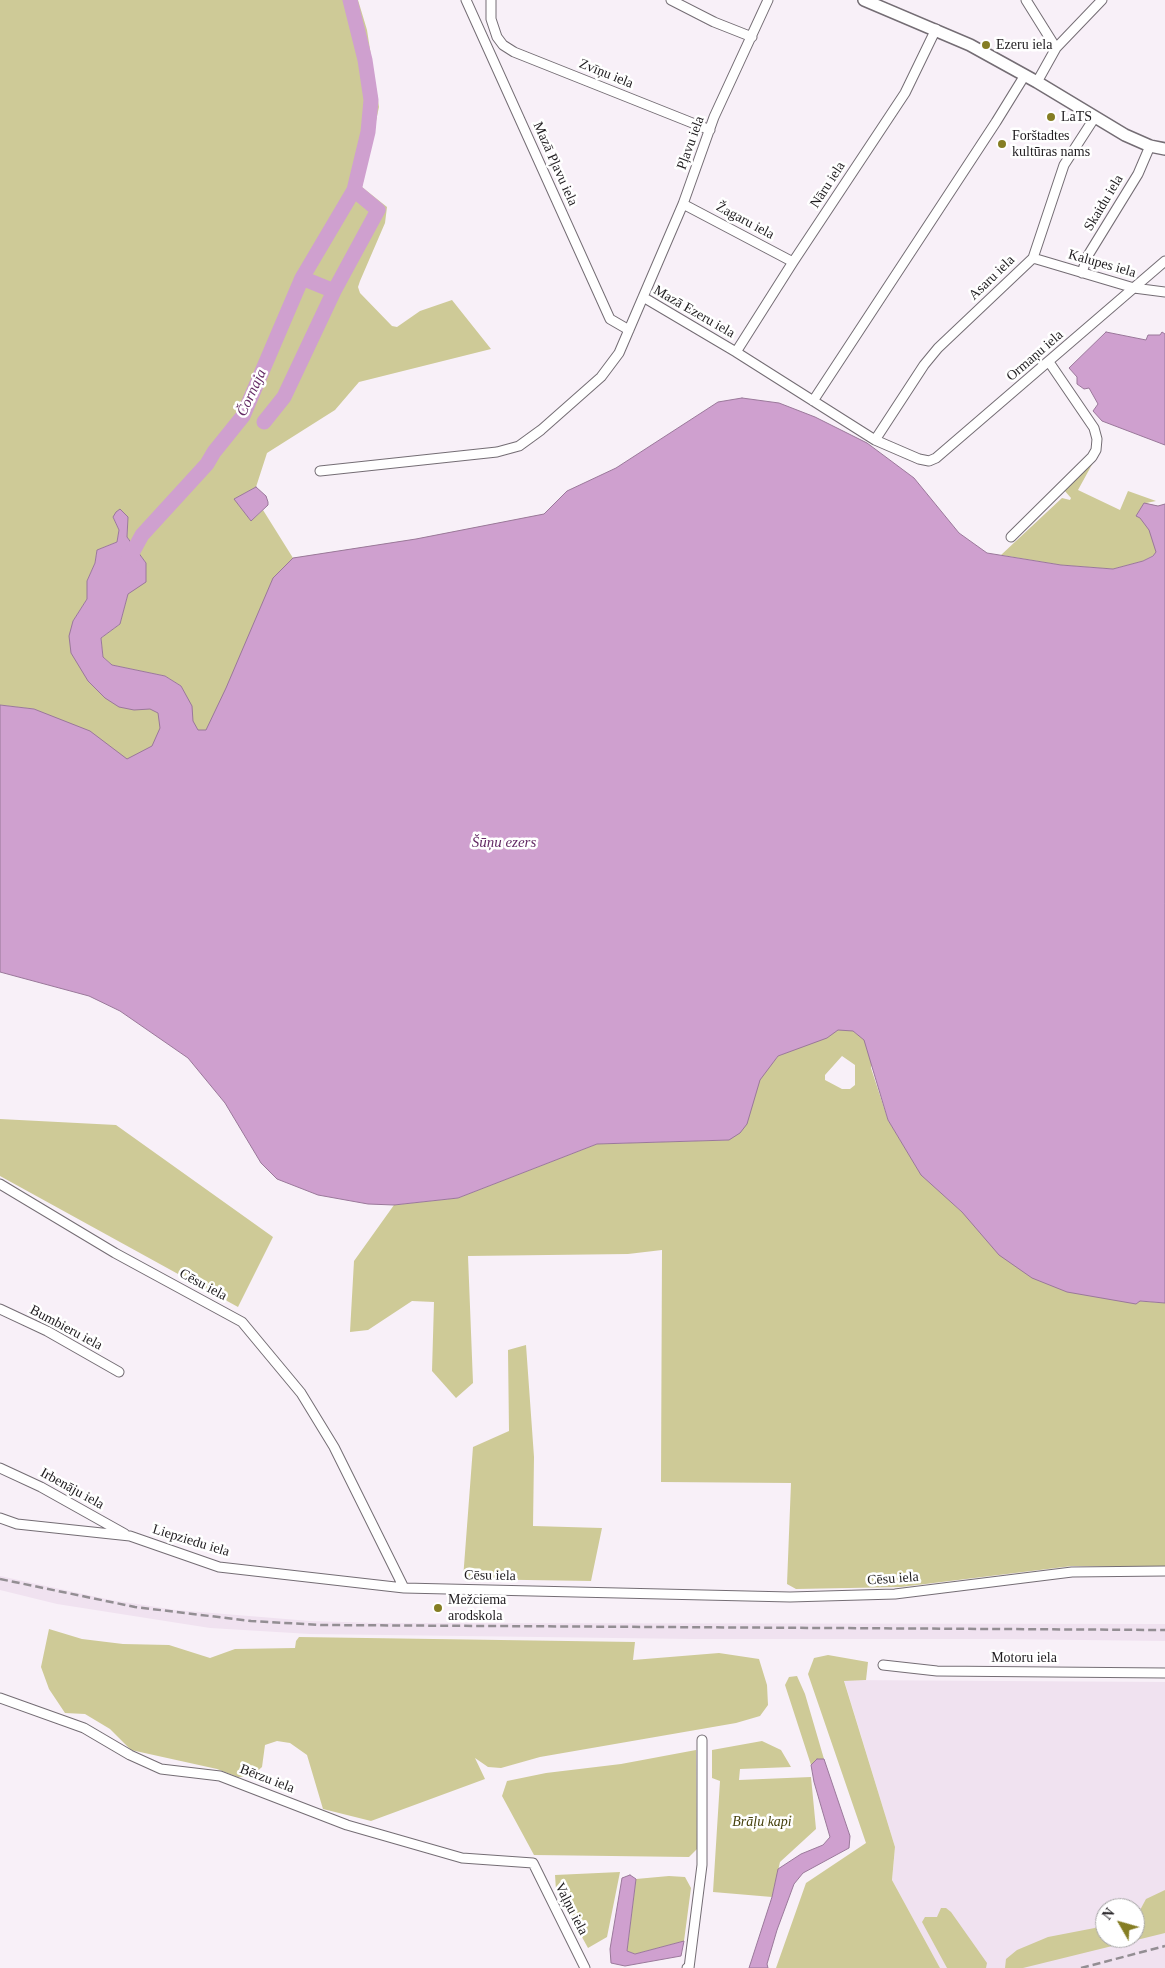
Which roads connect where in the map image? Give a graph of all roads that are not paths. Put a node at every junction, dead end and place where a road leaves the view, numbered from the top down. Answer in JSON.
{"nodes":[{"id":1,"x":466,"y":0,"type":"edge"},
{"id":2,"x":490,"y":0,"type":"edge"},
{"id":3,"x":671,"y":0,"type":"edge"},
{"id":4,"x":768,"y":0,"type":"edge"},
{"id":5,"x":864,"y":0,"type":"edge"},
{"id":6,"x":1026,"y":0,"type":"edge"},
{"id":7,"x":1102,"y":0,"type":"edge"},
{"id":8,"x":936,"y":29,"type":"junction"},
{"id":9,"x":752,"y":37,"type":"junction"},
{"id":10,"x":1056,"y":48,"type":"junction"},
{"id":11,"x":1025,"y":75,"type":"junction"},
{"id":12,"x":1037,"y":82,"type":"junction"},
{"id":13,"x":1095,"y":117,"type":"junction"},
{"id":14,"x":710,"y":130,"type":"junction"},
{"id":15,"x":1150,"y":146,"type":"junction"},
{"id":16,"x":1165,"y":149,"type":"edge"},
{"id":17,"x":683,"y":204,"type":"junction"},
{"id":18,"x":1033,"y":258,"type":"junction"},
{"id":19,"x":1165,"y":261,"type":"edge"},
{"id":20,"x":793,"y":262,"type":"junction"},
{"id":21,"x":1082,"y":273,"type":"junction"},
{"id":22,"x":1134,"y":288,"type":"junction"},
{"id":23,"x":1165,"y":292,"type":"edge"},
{"id":24,"x":643,"y":297,"type":"junction"},
{"id":25,"x":629,"y":330,"type":"junction"},
{"id":26,"x":736,"y":352,"type":"junction"},
{"id":27,"x":1049,"y":362,"type":"junction"},
{"id":28,"x":813,"y":401,"type":"junction"},
{"id":29,"x":876,"y":440,"type":"junction"},
{"id":30,"x":919,"y":459,"type":"joint"},
{"id":31,"x":320,"y":470,"type":"dead end"},
{"id":32,"x":1011,"y":537,"type":"dead end"},
{"id":33,"x":0,"y":1184,"type":"edge"},
{"id":34,"x":0,"y":1309,"type":"edge"},
{"id":35,"x":119,"y":1372,"type":"dead end"},
{"id":36,"x":0,"y":1468,"type":"edge"},
{"id":37,"x":0,"y":1518,"type":"edge"},
{"id":38,"x":130,"y":1536,"type":"junction"},
{"id":39,"x":1165,"y":1571,"type":"edge"},
{"id":40,"x":404,"y":1588,"type":"junction"},
{"id":41,"x":883,"y":1665,"type":"dead end"},
{"id":42,"x":1165,"y":1673,"type":"edge"},
{"id":43,"x":0,"y":1698,"type":"edge"},
{"id":44,"x":702,"y":1740,"type":"dead end"},
{"id":45,"x":532,"y":1863,"type":"joint"},
{"id":46,"x":585,"y":1968,"type":"edge"},
{"id":47,"x":686,"y":1968,"type":"edge"}],
"edges":[{"from":1,"to":25,"type":"street","name":"Mazā Pļavu iela"},
{"from":2,"to":14,"type":"street","name":"Zvīņu iela"},
{"from":3,"to":9,"type":"street"},
{"from":4,"to":9,"type":"street","name":"Pļavu iela"},
{"from":5,"to":8,"type":"street"},
{"from":6,"to":10,"type":"street"},
{"from":7,"to":10,"type":"street"},
{"from":8,"to":11,"type":"street"},
{"from":8,"to":20,"type":"street","name":"Nāru iela"},
{"from":9,"to":14,"type":"street","name":"Pļavu iela"},
{"from":10,"to":12,"type":"street"},
{"from":11,"to":12,"type":"street"},
{"from":11,"to":28,"type":"street"},
{"from":12,"to":13,"type":"street"},
{"from":13,"to":15,"type":"street"},
{"from":13,"to":18,"type":"street","name":"Asaru iela"},
{"from":14,"to":17,"type":"street","name":"Pļavu iela"},
{"from":15,"to":16,"type":"street"},
{"from":15,"to":21,"type":"street","name":"Skaidu iela"},
{"from":17,"to":20,"type":"street","name":"Žagaru iela"},
{"from":17,"to":24,"type":"street","name":"Pļavu iela"},
{"from":18,"to":21,"type":"street","name":"Kalupes iela"},
{"from":18,"to":29,"type":"street","name":"Asaru iela"},
{"from":19,"to":22,"type":"street","name":"Ormaņu iela"},
{"from":20,"to":26,"type":"street","name":"Nāru iela"},
{"from":21,"to":22,"type":"street","name":"Kalupes iela"},
{"from":22,"to":23,"type":"street","name":"Kalupes iela"},
{"from":22,"to":27,"type":"street","name":"Ormaņu iela"},
{"from":24,"to":25,"type":"street","name":"Mazā Ezeru iela"},
{"from":24,"to":26,"type":"street","name":"Mazā Ezeru iela"},
{"from":25,"to":31,"type":"street","name":"Mazā Ezeru iela"},
{"from":26,"to":28,"type":"street","name":"Mazā Ezeru iela"},
{"from":27,"to":30,"type":"street","name":"Ormaņu iela"},
{"from":27,"to":32,"type":"street"},
{"from":28,"to":29,"type":"street","name":"Mazā Ezeru iela"},
{"from":29,"to":30,"type":"street","name":"Mazā Ezeru iela"},
{"from":33,"to":40,"type":"street","name":"Cēsu iela"},
{"from":34,"to":35,"type":"street","name":"Bumbieru iela"},
{"from":36,"to":38,"type":"street","name":"Irbenāju iela"},
{"from":37,"to":38,"type":"street","name":"Liepziedu iela"},
{"from":38,"to":40,"type":"street","name":"Liepziedu iela"},
{"from":39,"to":40,"type":"street","name":"Cēsu iela"},
{"from":41,"to":42,"type":"street","name":"Motoru iela"},
{"from":43,"to":45,"type":"street","name":"Bērzu iela"},
{"from":44,"to":47,"type":"street"},
{"from":45,"to":46,"type":"street","name":"Vaļņu iela"}]}
